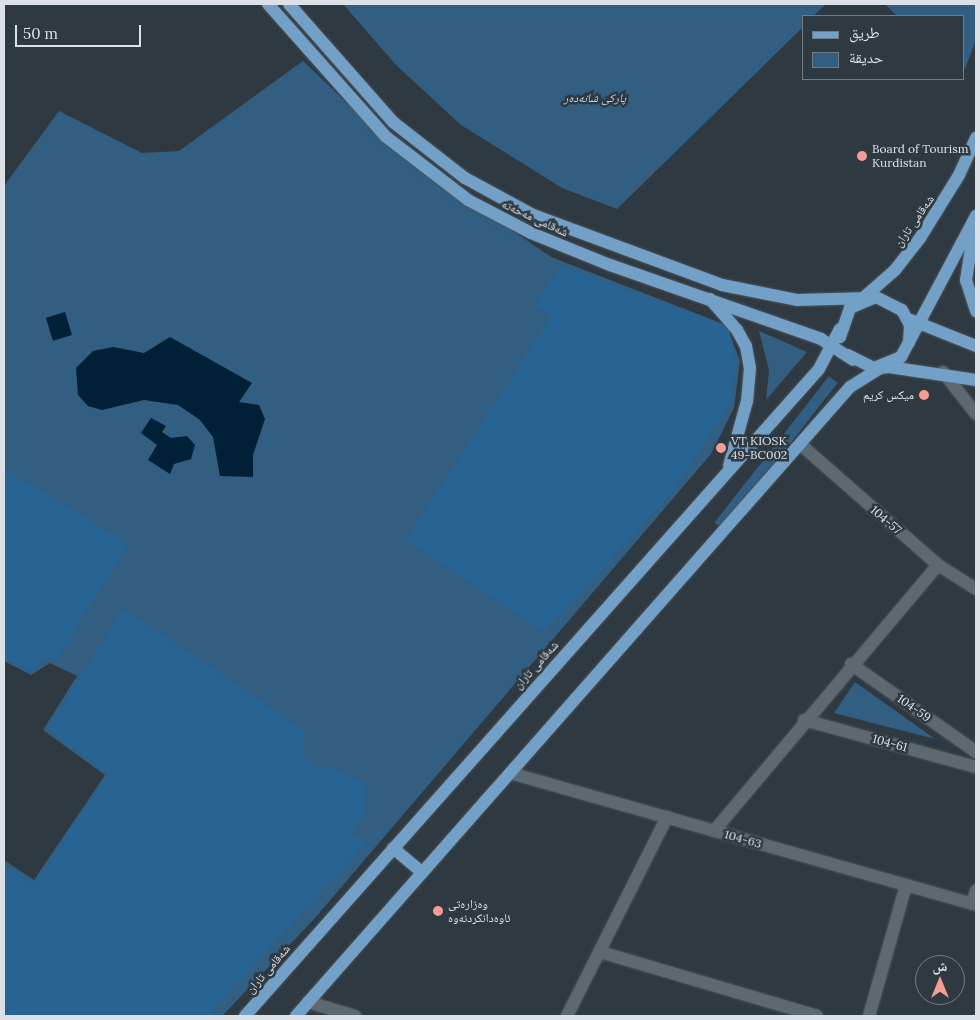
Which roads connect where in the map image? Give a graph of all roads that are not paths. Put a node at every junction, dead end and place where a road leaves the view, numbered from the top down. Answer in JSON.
{"nodes":[{"id":1,"x":268,"y":4,"type":"edge"},
{"id":2,"x":289,"y":4,"type":"edge"},
{"id":3,"x":976,"y":138,"type":"edge"},
{"id":4,"x":976,"y":216,"type":"edge"},
{"id":5,"x":976,"y":221,"type":"edge"},
{"id":6,"x":708,"y":297,"type":"junction"},
{"id":7,"x":862,"y":300,"type":"junction"},
{"id":8,"x":976,"y":311,"type":"edge"},
{"id":9,"x":905,"y":314,"type":"junction"},
{"id":10,"x":917,"y":324,"type":"junction"},
{"id":11,"x":840,"y":329,"type":"junction"},
{"id":12,"x":909,"y":342,"type":"junction"},
{"id":13,"x":833,"y":346,"type":"junction"},
{"id":14,"x":976,"y":346,"type":"edge"},
{"id":15,"x":853,"y":360,"type":"junction"},
{"id":16,"x":880,"y":368,"type":"junction"},
{"id":17,"x":943,"y":372,"type":"junction"},
{"id":18,"x":976,"y":380,"type":"edge"},
{"id":19,"x":976,"y":414,"type":"edge"},
{"id":20,"x":800,"y":444,"type":"junction"},
{"id":21,"x":728,"y":469,"type":"junction"},
{"id":22,"x":938,"y":565,"type":"junction"},
{"id":23,"x":976,"y":589,"type":"edge"},
{"id":24,"x":851,"y":664,"type":"junction"},
{"id":25,"x":804,"y":720,"type":"junction"},
{"id":26,"x":976,"y":752,"type":"edge"},
{"id":27,"x":976,"y":767,"type":"edge"},
{"id":28,"x":510,"y":773,"type":"junction"},
{"id":29,"x":667,"y":818,"type":"junction"},
{"id":30,"x":714,"y":831,"type":"junction"},
{"id":31,"x":393,"y":848,"type":"junction"},
{"id":32,"x":422,"y":872,"type":"junction"},
{"id":33,"x":906,"y":885,"type":"junction"},
{"id":34,"x":976,"y":891,"type":"edge"},
{"id":35,"x":974,"y":904,"type":"edge"},
{"id":36,"x":600,"y":952,"type":"junction"},
{"id":37,"x":308,"y":1002,"type":"junction"},
{"id":38,"x":245,"y":1016,"type":"edge"},
{"id":39,"x":296,"y":1016,"type":"edge"},
{"id":40,"x":355,"y":1016,"type":"edge"},
{"id":41,"x":567,"y":1016,"type":"edge"},
{"id":42,"x":818,"y":1016,"type":"edge"},
{"id":43,"x":869,"y":1016,"type":"edge"}],
"edges":[{"from":1,"to":6,"type":"main road","name":"شەقامی مەحەتە"},
{"from":2,"to":7,"type":"main road","name":"شەقامی مەحەتە"},
{"from":3,"to":7,"type":"main road","name":"شەقامی تاران"},
{"from":4,"to":10,"type":"main road"},
{"from":5,"to":8,"type":"main road"},
{"from":6,"to":13,"type":"main road","name":"شەقامی مەحەتە"},
{"from":6,"to":21,"type":"main road"},
{"from":7,"to":9,"type":"main road"},
{"from":7,"to":11,"type":"main road"},
{"from":9,"to":10,"type":"main road"},
{"from":9,"to":12,"type":"main road"},
{"from":10,"to":12,"type":"main road"},
{"from":10,"to":14,"type":"main road"},
{"from":11,"to":13,"type":"main road","name":"شەقامی تاران"},
{"from":11,"to":15,"type":"main road"},
{"from":12,"to":16,"type":"main road"},
{"from":13,"to":15,"type":"main road","name":"شەقامی مەحەتە"},
{"from":13,"to":21,"type":"main road","name":"شەقامی تاران"},
{"from":15,"to":16,"type":"main road"},
{"from":16,"to":17,"type":"main road"},
{"from":16,"to":20,"type":"main road"},
{"from":17,"to":18,"type":"main road"},
{"from":17,"to":19,"type":"street"},
{"from":20,"to":22,"type":"street","name":"104-57"},
{"from":20,"to":28,"type":"main road"},
{"from":21,"to":31,"type":"main road","name":"شەقامی تاران"},
{"from":22,"to":23,"type":"street","name":"104-57"},
{"from":22,"to":24,"type":"street"},
{"from":24,"to":25,"type":"street"},
{"from":24,"to":26,"type":"street","name":"104-59"},
{"from":25,"to":27,"type":"street","name":"104-61"},
{"from":25,"to":30,"type":"street"},
{"from":28,"to":29,"type":"street","name":"104-63"},
{"from":28,"to":32,"type":"main road"},
{"from":29,"to":30,"type":"street","name":"104-63"},
{"from":29,"to":36,"type":"street"},
{"from":30,"to":33,"type":"street","name":"104-63"},
{"from":31,"to":32,"type":"main road"},
{"from":31,"to":38,"type":"main road","name":"شەقامی تاران"},
{"from":32,"to":37,"type":"main road"},
{"from":33,"to":35,"type":"street","name":"104-63"},
{"from":33,"to":43,"type":"street"},
{"from":34,"to":35,"type":"street"},
{"from":36,"to":41,"type":"street"},
{"from":36,"to":42,"type":"street"},
{"from":37,"to":39,"type":"main road"},
{"from":37,"to":40,"type":"street"}]}
